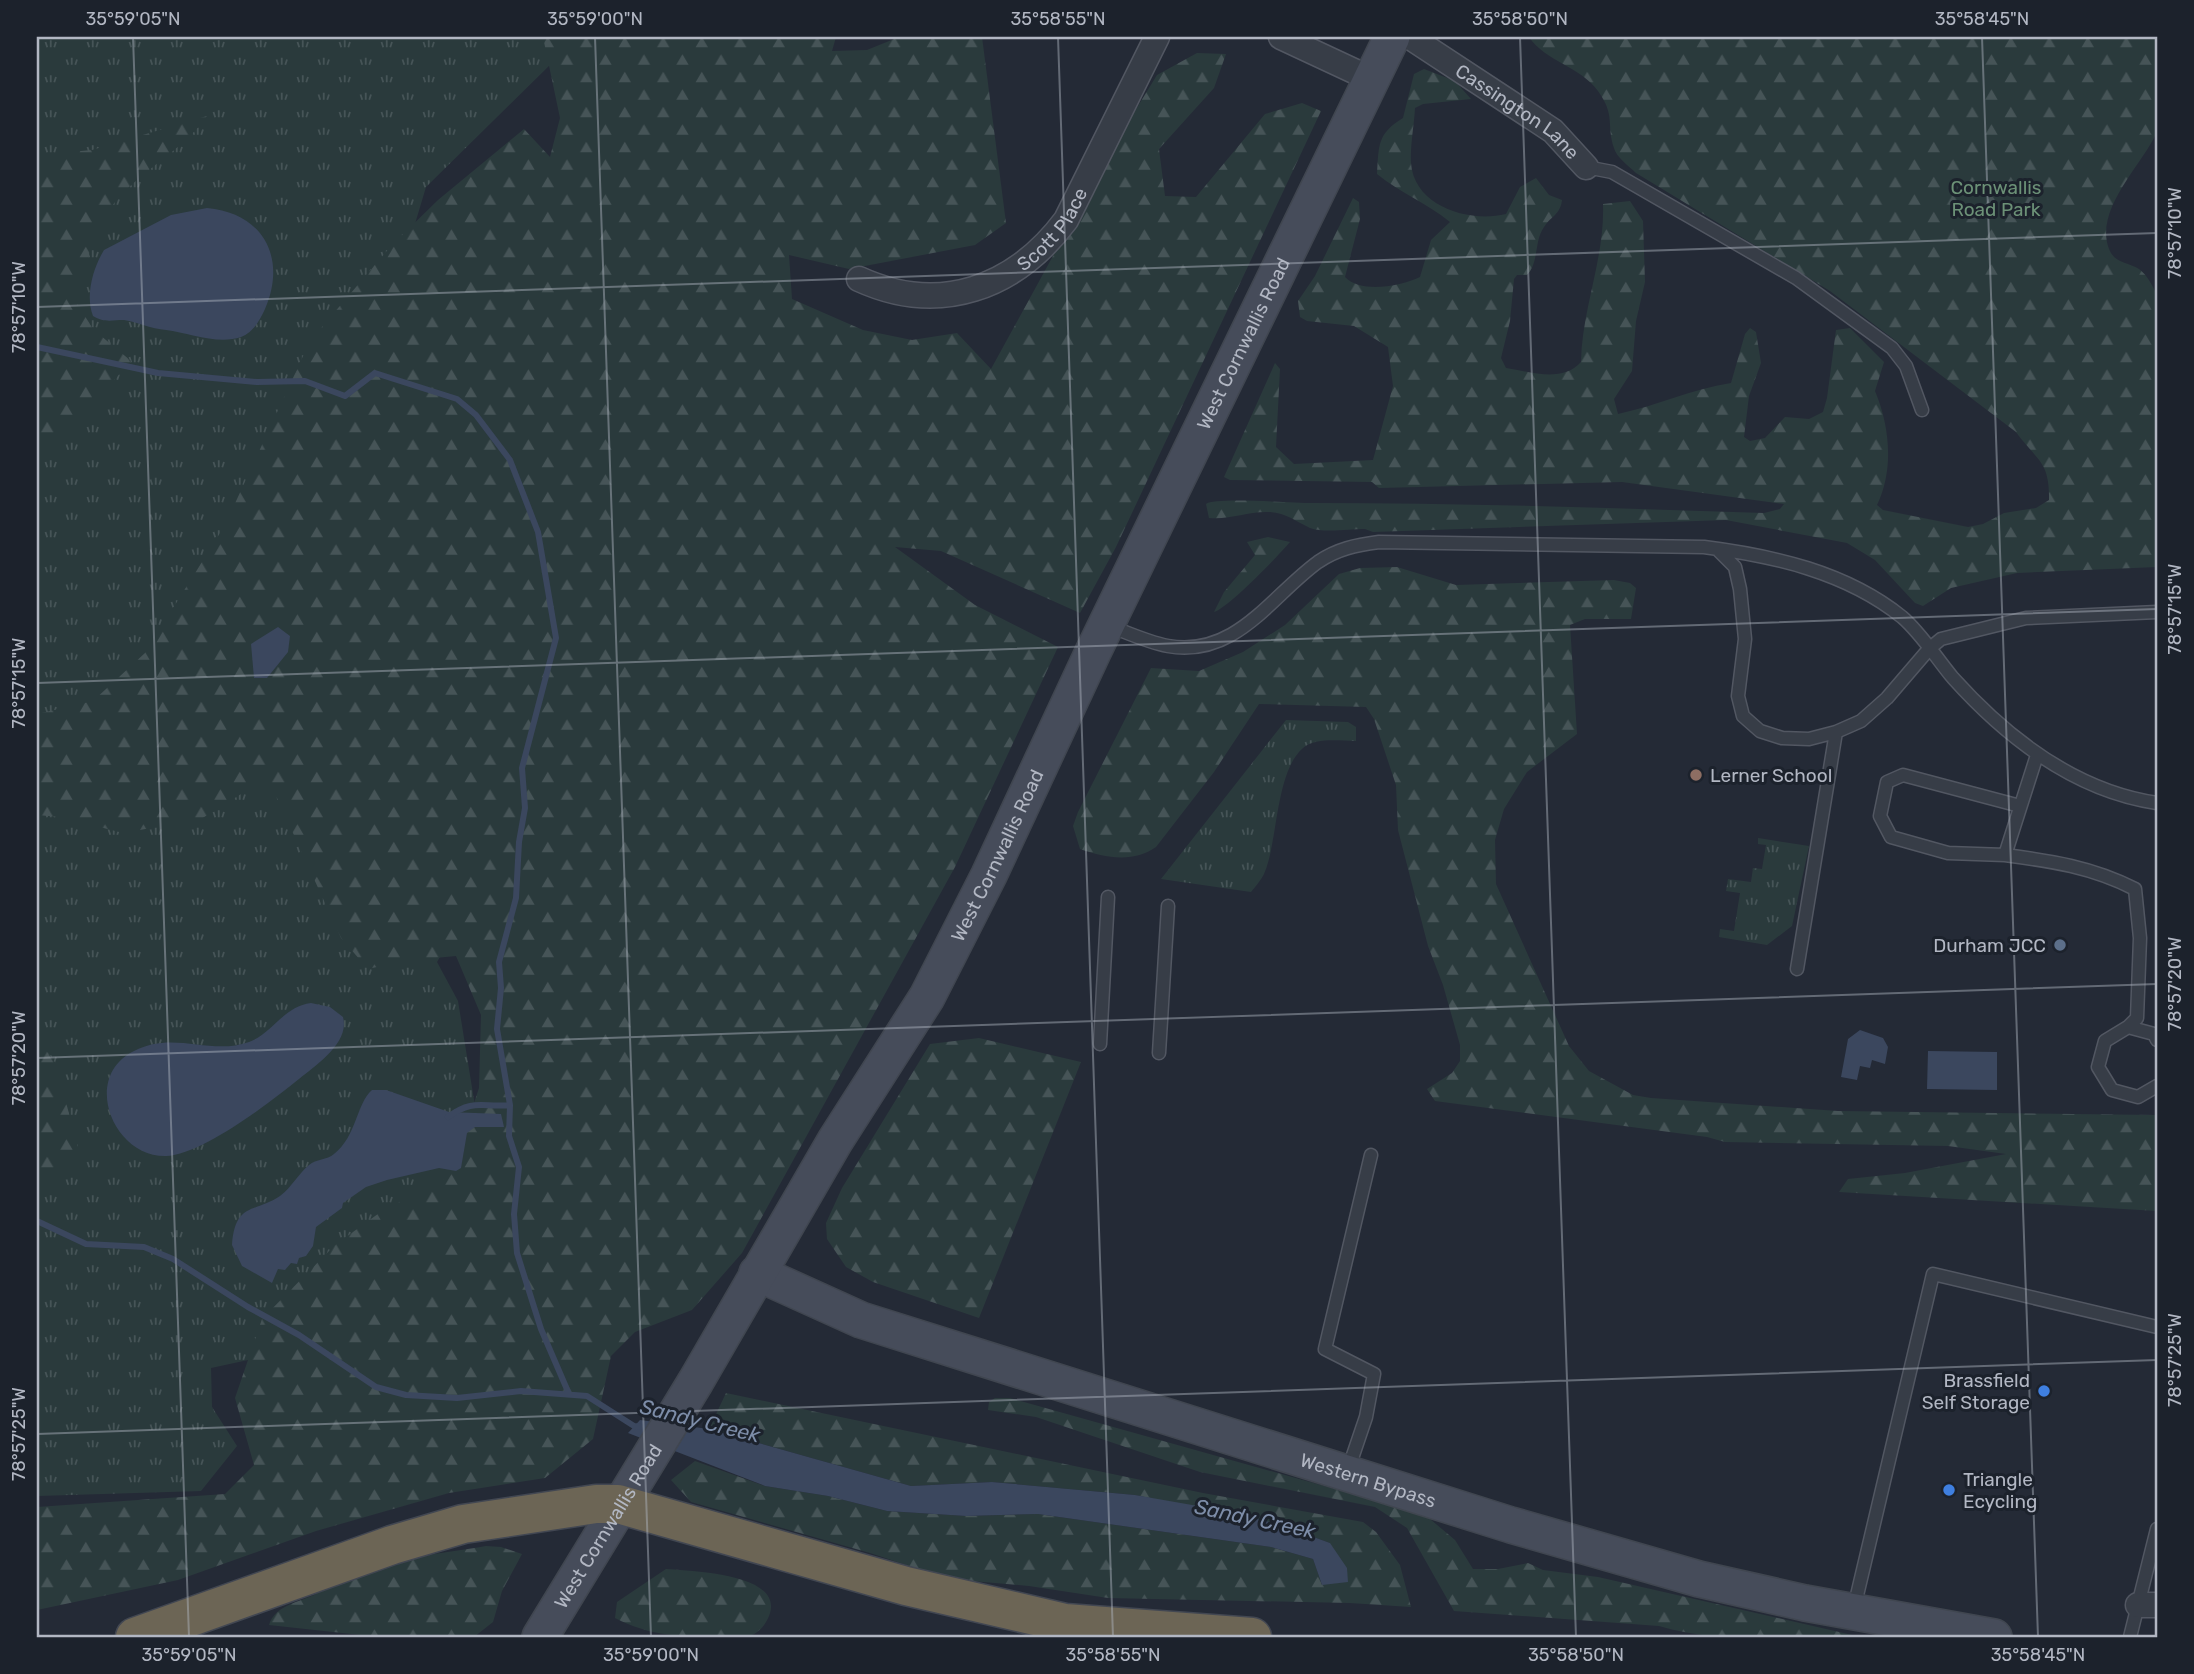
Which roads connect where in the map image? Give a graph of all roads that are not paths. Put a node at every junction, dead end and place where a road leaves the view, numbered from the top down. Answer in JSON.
{"nodes":[{"id":1,"x":1157,"y":37,"type":"edge"},
{"id":2,"x":1281,"y":37,"type":"edge"},
{"id":3,"x":1392,"y":37,"type":"edge"},
{"id":4,"x":1410,"y":37,"type":"edge"},
{"id":5,"x":1371,"y":79,"type":"junction"},
{"id":6,"x":1586,"y":167,"type":"joint"},
{"id":7,"x":859,"y":279,"type":"dead end"},
{"id":8,"x":1922,"y":410,"type":"dead end"},
{"id":9,"x":1717,"y":549,"type":"junction"},
{"id":10,"x":2157,"y":612,"type":"edge"},
{"id":11,"x":1106,"y":625,"type":"junction"},
{"id":12,"x":1929,"y":649,"type":"junction"},
{"id":13,"x":1836,"y":733,"type":"junction"},
{"id":14,"x":2036,"y":755,"type":"junction"},
{"id":15,"x":2157,"y":803,"type":"edge"},
{"id":16,"x":2020,"y":806,"type":"junction"},
{"id":17,"x":2005,"y":855,"type":"junction"},
{"id":18,"x":1108,"y":897,"type":"dead end"},
{"id":19,"x":1168,"y":906,"type":"dead end"},
{"id":20,"x":1797,"y":969,"type":"dead end"},
{"id":21,"x":2128,"y":1027,"type":"junction"},
{"id":22,"x":2157,"y":1040,"type":"edge"},
{"id":23,"x":1100,"y":1044,"type":"dead end"},
{"id":24,"x":1159,"y":1053,"type":"dead end"},
{"id":25,"x":2157,"y":1086,"type":"edge"},
{"id":26,"x":1371,"y":1155,"type":"dead end"},
{"id":27,"x":757,"y":1273,"type":"junction"},
{"id":28,"x":2157,"y":1327,"type":"edge"},
{"id":29,"x":1347,"y":1474,"type":"junction"},
{"id":30,"x":618,"y":1504,"type":"junction"},
{"id":31,"x":2157,"y":1529,"type":"edge"},
{"id":32,"x":2148,"y":1605,"type":"edge"},
{"id":33,"x":1853,"y":1612,"type":"junction"},
{"id":34,"x":135,"y":1637,"type":"edge"},
{"id":35,"x":540,"y":1637,"type":"edge"},
{"id":36,"x":1252,"y":1637,"type":"edge"},
{"id":37,"x":1994,"y":1637,"type":"edge"},
{"id":38,"x":2130,"y":1637,"type":"edge"}],
"edges":[{"from":1,"to":7,"type":"street","name":"Scott Place"},
{"from":2,"to":5,"type":"street"},
{"from":3,"to":5,"type":"street","name":"West Cornwallis Road"},
{"from":4,"to":6,"type":"street","name":"Cassington Lane"},
{"from":5,"to":11,"type":"street","name":"West Cornwallis Road"},
{"from":6,"to":8,"type":"lane"},
{"from":9,"to":11,"type":"lane"},
{"from":9,"to":12,"type":"lane"},
{"from":9,"to":13,"type":"lane"},
{"from":10,"to":12,"type":"lane"},
{"from":11,"to":27,"type":"street","name":"West Cornwallis Road"},
{"from":12,"to":13,"type":"lane"},
{"from":12,"to":14,"type":"lane"},
{"from":13,"to":20,"type":"lane"},
{"from":14,"to":15,"type":"lane"},
{"from":14,"to":16,"type":"lane"},
{"from":16,"to":17,"type":"lane"},
{"from":16,"to":17,"type":"lane"},
{"from":17,"to":21,"type":"lane"},
{"from":18,"to":23,"type":"lane"},
{"from":19,"to":24,"type":"lane"},
{"from":21,"to":22,"type":"lane"},
{"from":21,"to":25,"type":"lane"},
{"from":26,"to":29,"type":"lane"},
{"from":27,"to":29,"type":"street","name":"Western Bypass"},
{"from":27,"to":30,"type":"street","name":"West Cornwallis Road"},
{"from":28,"to":33,"type":"lane"},
{"from":29,"to":33,"type":"street","name":"Western Bypass"},
{"from":30,"to":34,"type":"highway"},
{"from":30,"to":35,"type":"street","name":"West Cornwallis Road"},
{"from":30,"to":36,"type":"highway"},
{"from":31,"to":32,"type":"lane"},
{"from":32,"to":38,"type":"lane"},
{"from":33,"to":37,"type":"street","name":"Western Bypass"}]}
